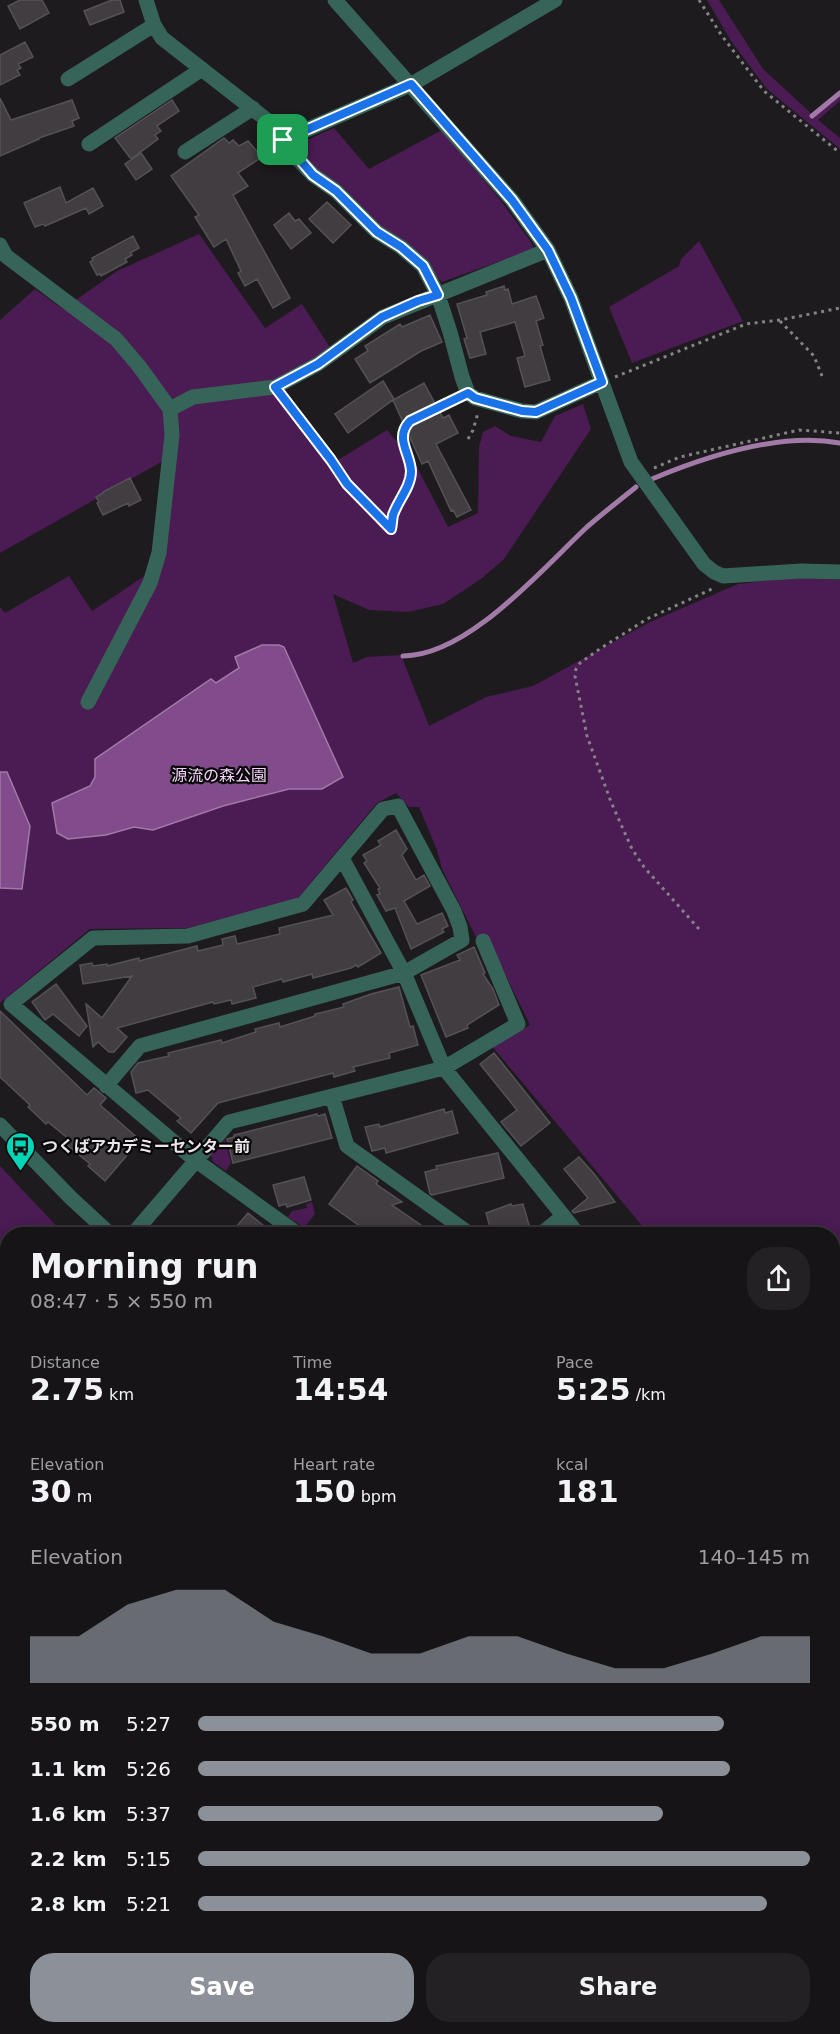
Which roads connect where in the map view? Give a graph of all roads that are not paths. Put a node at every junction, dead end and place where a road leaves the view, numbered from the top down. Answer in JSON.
{"nodes":[{"id":1,"x":146,"y":0,"type":"edge"},
{"id":2,"x":335,"y":0,"type":"edge"},
{"id":3,"x":555,"y":0,"type":"edge"},
{"id":4,"x":154,"y":25,"type":"junction"},
{"id":5,"x":202,"y":69,"type":"junction"},
{"id":6,"x":68,"y":79,"type":"dead end"},
{"id":7,"x":411,"y":84,"type":"junction"},
{"id":8,"x":253,"y":108,"type":"junction"},
{"id":9,"x":283,"y":140,"type":"junction"},
{"id":10,"x":89,"y":144,"type":"dead end"},
{"id":11,"x":185,"y":152,"type":"dead end"},
{"id":12,"x":1,"y":250,"type":"edge"},
{"id":13,"x":548,"y":250,"type":"junction"},
{"id":14,"x":438,"y":295,"type":"junction"},
{"id":15,"x":602,"y":382,"type":"junction"},
{"id":16,"x":170,"y":409,"type":"junction"},
{"id":17,"x":840,"y":573,"type":"edge"},
{"id":18,"x":88,"y":702,"type":"dead end"},
{"id":19,"x":342,"y":858,"type":"junction"},
{"id":20,"x":483,"y":941,"type":"dead end"},
{"id":21,"x":404,"y":973,"type":"junction"},
{"id":22,"x":444,"y":1068,"type":"junction"},
{"id":23,"x":106,"y":1086,"type":"junction"},
{"id":24,"x":332,"y":1096,"type":"junction"},
{"id":25,"x":0,"y":1125,"type":"edge"},
{"id":26,"x":195,"y":1160,"type":"junction"},
{"id":27,"x":563,"y":1216,"type":"junction"},
{"id":28,"x":102,"y":1227,"type":"edge"},
{"id":29,"x":139,"y":1227,"type":"edge"},
{"id":30,"x":288,"y":1227,"type":"edge"},
{"id":31,"x":460,"y":1227,"type":"edge"},
{"id":32,"x":550,"y":1227,"type":"edge"},
{"id":33,"x":572,"y":1227,"type":"edge"}],
"edges":[{"from":1,"to":4,"type":"street"},
{"from":2,"to":7,"type":"street"},
{"from":3,"to":7,"type":"street"},
{"from":4,"to":5,"type":"street"},
{"from":4,"to":6,"type":"street"},
{"from":5,"to":8,"type":"street"},
{"from":5,"to":10,"type":"street"},
{"from":7,"to":9,"type":"street"},
{"from":7,"to":13,"type":"street"},
{"from":8,"to":9,"type":"street"},
{"from":8,"to":11,"type":"street"},
{"from":9,"to":14,"type":"street"},
{"from":12,"to":16,"type":"street"},
{"from":13,"to":14,"type":"street"},
{"from":13,"to":15,"type":"street"},
{"from":14,"to":15,"type":"street"},
{"from":14,"to":16,"type":"street"},
{"from":15,"to":17,"type":"street"},
{"from":16,"to":18,"type":"street"},
{"from":19,"to":21,"type":"street"},
{"from":19,"to":21,"type":"street"},
{"from":19,"to":23,"type":"street"},
{"from":20,"to":22,"type":"street"},
{"from":21,"to":22,"type":"street"},
{"from":21,"to":23,"type":"street"},
{"from":22,"to":24,"type":"street"},
{"from":22,"to":27,"type":"street"},
{"from":23,"to":26,"type":"street"},
{"from":24,"to":26,"type":"street"},
{"from":24,"to":31,"type":"street"},
{"from":25,"to":28,"type":"street"},
{"from":26,"to":29,"type":"street"},
{"from":26,"to":30,"type":"street"},
{"from":27,"to":32,"type":"street"},
{"from":27,"to":33,"type":"street"}]}
